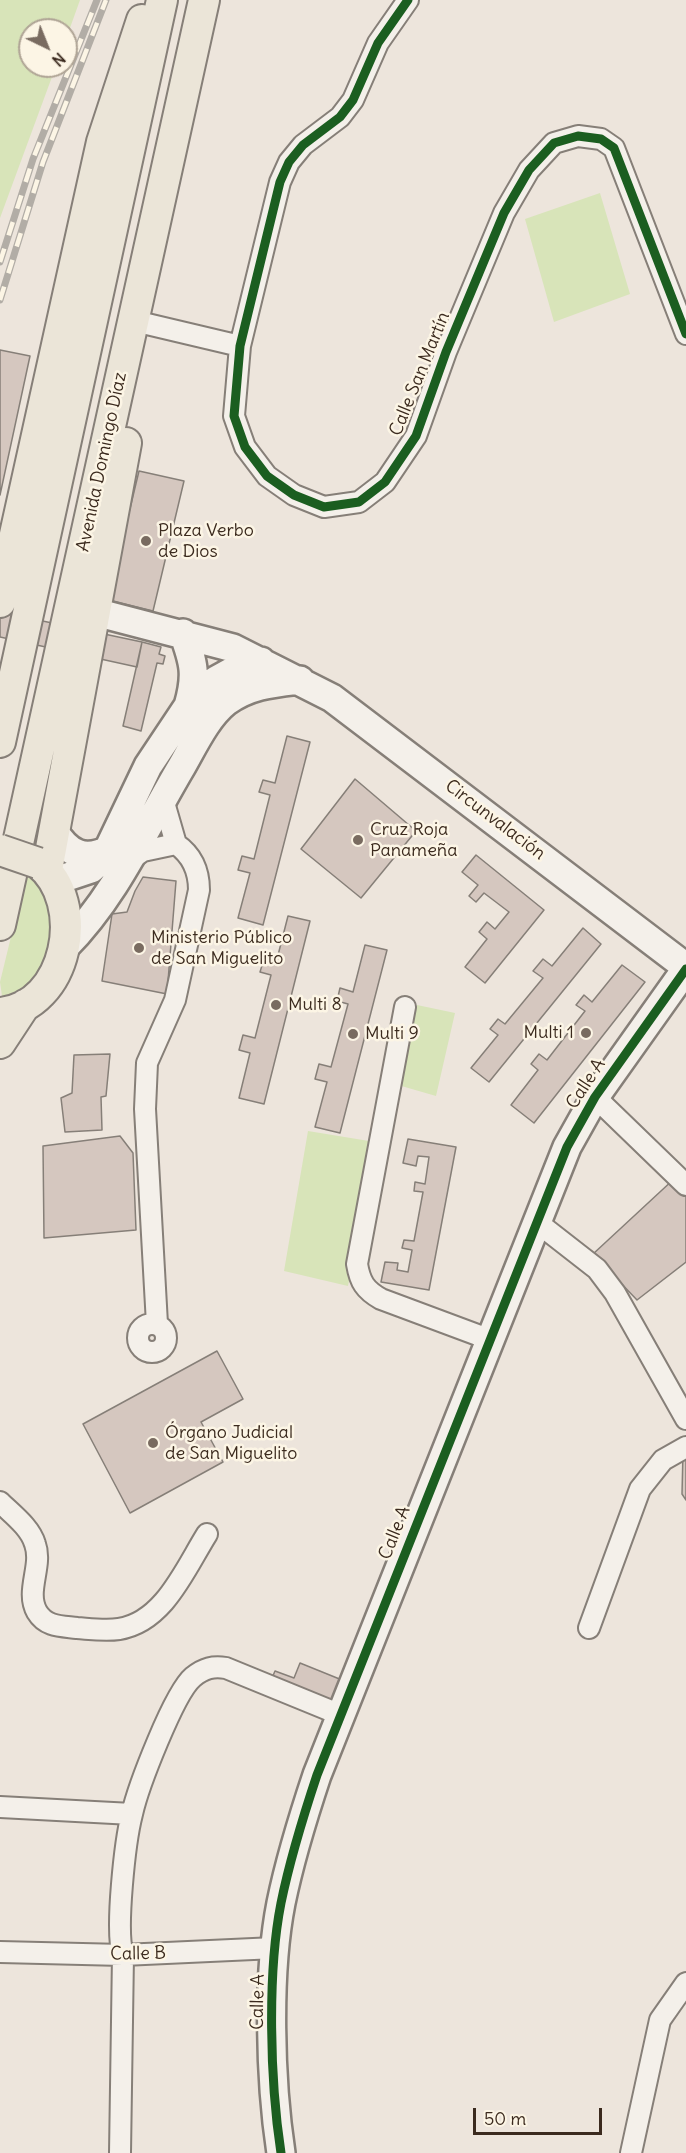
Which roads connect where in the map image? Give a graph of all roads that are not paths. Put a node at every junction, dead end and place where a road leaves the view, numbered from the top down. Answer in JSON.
{"nodes":[{"id":1,"x":150,"y":0,"type":"edge"},
{"id":2,"x":162,"y":0,"type":"edge"},
{"id":3,"x":204,"y":0,"type":"edge"},
{"id":4,"x":408,"y":0,"type":"edge"},
{"id":5,"x":147,"y":324,"type":"junction"},
{"id":6,"x":686,"y":334,"type":"edge"},
{"id":7,"x":240,"y":346,"type":"junction"},
{"id":8,"x":0,"y":602,"type":"edge"},
{"id":9,"x":95,"y":612,"type":"junction"},
{"id":10,"x":183,"y":633,"type":"junction"},
{"id":11,"x":261,"y":661,"type":"junction"},
{"id":12,"x":300,"y":680,"type":"junction"},
{"id":13,"x":188,"y":705,"type":"junction"},
{"id":14,"x":0,"y":742,"type":"edge"},
{"id":15,"x":163,"y":799,"type":"junction"},
{"id":16,"x":54,"y":831,"type":"junction"},
{"id":17,"x":176,"y":844,"type":"junction"},
{"id":18,"x":0,"y":850,"type":"edge"},
{"id":19,"x":120,"y":854,"type":"junction"},
{"id":20,"x":46,"y":871,"type":"junction"},
{"id":21,"x":0,"y":925,"type":"edge"},
{"id":22,"x":65,"y":947,"type":"junction"},
{"id":23,"x":686,"y":968,"type":"edge"},
{"id":24,"x":405,"y":1007,"type":"dead end"},
{"id":25,"x":12,"y":1010,"type":"edge"},
{"id":26,"x":0,"y":1043,"type":"edge"},
{"id":27,"x":595,"y":1097,"type":"junction"},
{"id":28,"x":686,"y":1185,"type":"edge"},
{"id":29,"x":538,"y":1223,"type":"junction"},
{"id":30,"x":157,"y":1324,"type":"dead end"},
{"id":31,"x":491,"y":1340,"type":"junction"},
{"id":32,"x":686,"y":1419,"type":"edge"},
{"id":33,"x":686,"y":1447,"type":"edge"},
{"id":34,"x":0,"y":1502,"type":"edge"},
{"id":35,"x":207,"y":1534,"type":"dead end"},
{"id":36,"x":589,"y":1628,"type":"dead end"},
{"id":37,"x":340,"y":1715,"type":"junction"},
{"id":38,"x":0,"y":1807,"type":"edge"},
{"id":39,"x":132,"y":1814,"type":"junction"},
{"id":40,"x":275,"y":1948,"type":"junction"},
{"id":41,"x":0,"y":1952,"type":"edge"},
{"id":42,"x":123,"y":1955,"type":"junction"},
{"id":43,"x":686,"y":1983,"type":"edge"},
{"id":44,"x":120,"y":2153,"type":"edge"},
{"id":45,"x":281,"y":2153,"type":"edge"},
{"id":46,"x":632,"y":2153,"type":"edge"}],
"edges":[{"from":1,"to":8,"type":"main road"},
{"from":2,"to":14,"type":"main road"},
{"from":3,"to":5,"type":"main road"},
{"from":3,"to":21,"type":"main road","name":"Avenida Domingo Díaz"},
{"from":4,"to":7,"type":"street","name":"Calle San Martín"},
{"from":5,"to":7,"type":"street"},
{"from":5,"to":9,"type":"main road"},
{"from":6,"to":7,"type":"street","name":"Calle San Martín"},
{"from":9,"to":10,"type":"street","name":"Circunvalación"},
{"from":9,"to":16,"type":"main road"},
{"from":10,"to":11,"type":"street","name":"Circunvalación"},
{"from":10,"to":13,"type":"street"},
{"from":11,"to":12,"type":"street","name":"Circunvalación"},
{"from":11,"to":13,"type":"street"},
{"from":12,"to":15,"type":"street"},
{"from":12,"to":23,"type":"street","name":"Circunvalación"},
{"from":13,"to":19,"type":"street"},
{"from":15,"to":17,"type":"street"},
{"from":15,"to":19,"type":"street"},
{"from":16,"to":19,"type":"street"},
{"from":16,"to":20,"type":"main road"},
{"from":17,"to":19,"type":"street"},
{"from":17,"to":30,"type":"street"},
{"from":18,"to":20,"type":"main road","bridge":true},
{"from":19,"to":20,"type":"street"},
{"from":19,"to":22,"type":"street"},
{"from":20,"to":22,"type":"main road"},
{"from":22,"to":25,"type":"main road"},
{"from":23,"to":27,"type":"street","name":"Calle A"},
{"from":24,"to":31,"type":"street"},
{"from":25,"to":26,"type":"main road"},
{"from":27,"to":28,"type":"street"},
{"from":27,"to":29,"type":"street","name":"Calle A"},
{"from":29,"to":31,"type":"street","name":"Calle A"},
{"from":29,"to":32,"type":"street"},
{"from":31,"to":37,"type":"street","name":"Calle A"},
{"from":33,"to":36,"type":"street"},
{"from":34,"to":35,"type":"street"},
{"from":37,"to":39,"type":"street"},
{"from":37,"to":40,"type":"street","name":"Calle A"},
{"from":38,"to":39,"type":"street"},
{"from":39,"to":42,"type":"street"},
{"from":40,"to":42,"type":"street","name":"Calle B"},
{"from":40,"to":45,"type":"street","name":"Calle A"},
{"from":41,"to":42,"type":"street","name":"Calle B"},
{"from":42,"to":44,"type":"street"},
{"from":43,"to":46,"type":"street"}]}
